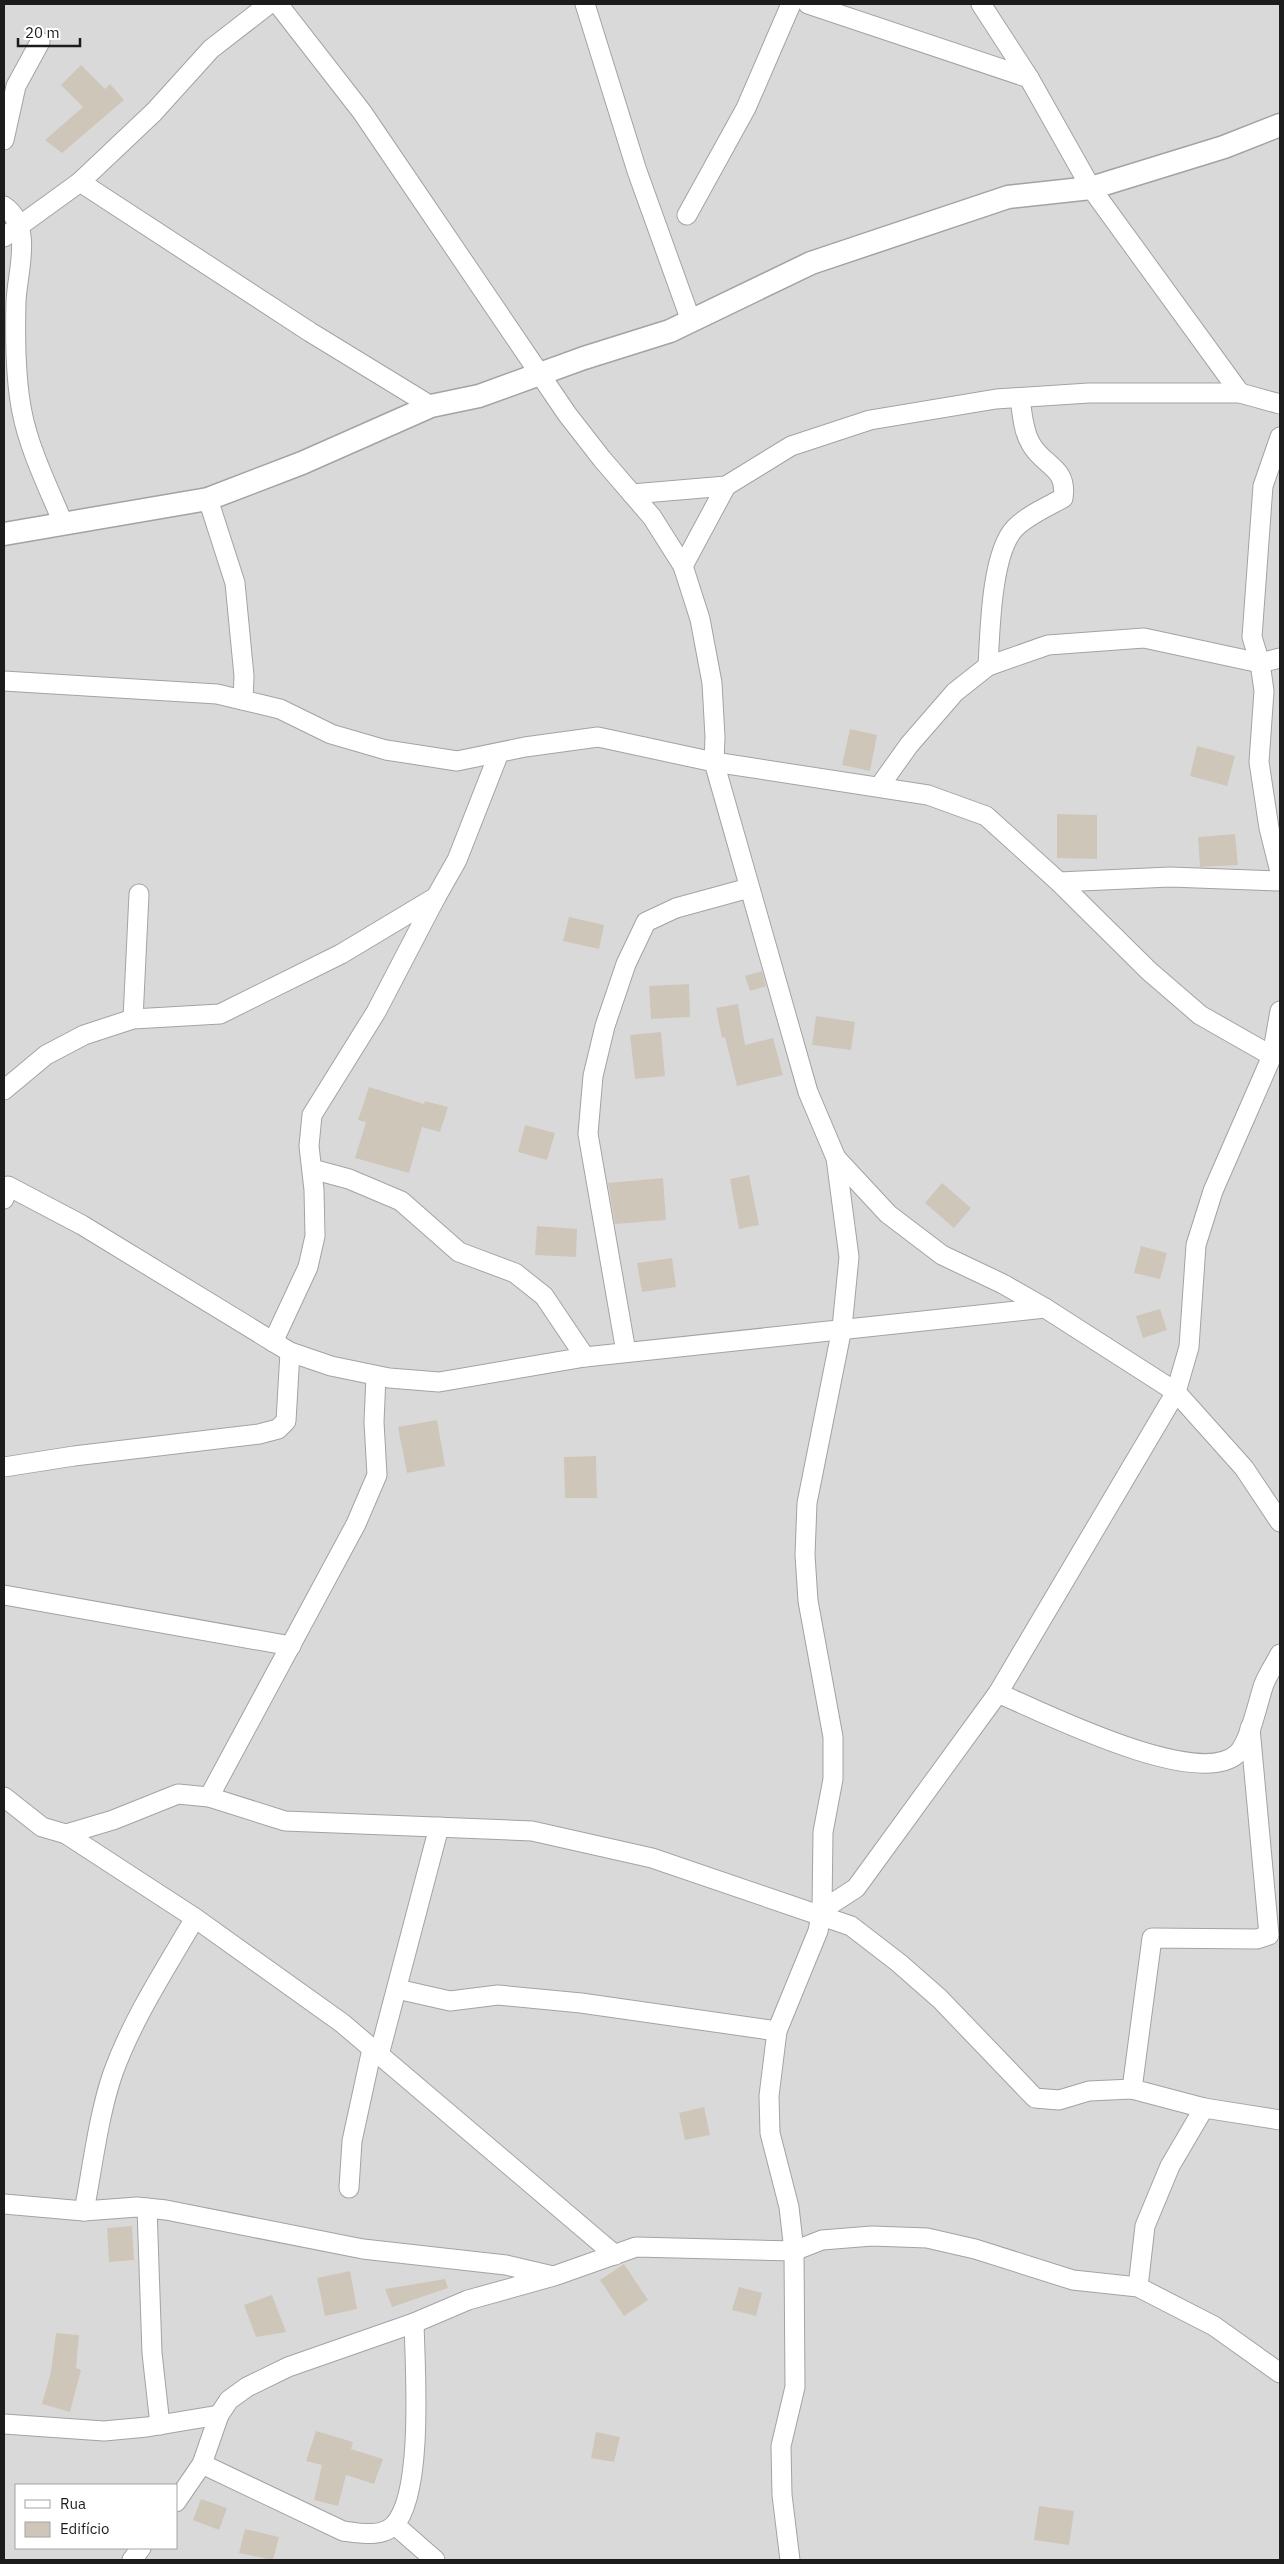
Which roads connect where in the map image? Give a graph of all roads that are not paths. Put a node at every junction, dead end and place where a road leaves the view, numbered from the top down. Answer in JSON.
{"nodes":[{"id":1,"x":269,"y":4,"type":"edge"},
{"id":2,"x":278,"y":4,"type":"edge"},
{"id":3,"x":585,"y":4,"type":"edge"},
{"id":4,"x":791,"y":4,"type":"edge"},
{"id":5,"x":808,"y":4,"type":"edge"},
{"id":6,"x":981,"y":4,"type":"edge"},
{"id":7,"x":40,"y":42,"type":"dead end"},
{"id":8,"x":1029,"y":78,"type":"junction"},
{"id":9,"x":10,"y":84,"type":"edge"},
{"id":10,"x":1280,"y":125,"type":"edge"},
{"id":11,"x":4,"y":140,"type":"edge"},
{"id":12,"x":80,"y":182,"type":"junction"},
{"id":13,"x":1091,"y":188,"type":"junction"},
{"id":14,"x":4,"y":206,"type":"edge"},
{"id":15,"x":687,"y":215,"type":"dead end"},
{"id":16,"x":20,"y":226,"type":"junction"},
{"id":17,"x":4,"y":237,"type":"edge"},
{"id":18,"x":691,"y":321,"type":"junction"},
{"id":19,"x":541,"y":373,"type":"junction"},
{"id":20,"x":1240,"y":393,"type":"junction"},
{"id":21,"x":1020,"y":398,"type":"junction"},
{"id":22,"x":1280,"y":404,"type":"edge"},
{"id":23,"x":432,"y":406,"type":"junction"},
{"id":24,"x":1280,"y":437,"type":"edge"},
{"id":25,"x":726,"y":486,"type":"junction"},
{"id":26,"x":632,"y":494,"type":"junction"},
{"id":27,"x":208,"y":500,"type":"junction"},
{"id":28,"x":63,"y":523,"type":"junction"},
{"id":29,"x":4,"y":534,"type":"edge"},
{"id":30,"x":683,"y":566,"type":"junction"},
{"id":31,"x":1280,"y":658,"type":"edge"},
{"id":32,"x":1260,"y":663,"type":"junction"},
{"id":33,"x":988,"y":666,"type":"junction"},
{"id":34,"x":4,"y":681,"type":"edge"},
{"id":35,"x":243,"y":700,"type":"junction"},
{"id":36,"x":499,"y":753,"type":"junction"},
{"id":37,"x":714,"y":762,"type":"junction"},
{"id":38,"x":879,"y":787,"type":"junction"},
{"id":39,"x":1280,"y":872,"type":"edge"},
{"id":40,"x":1280,"y":881,"type":"edge"},
{"id":41,"x":1058,"y":882,"type":"junction"},
{"id":42,"x":749,"y":888,"type":"junction"},
{"id":43,"x":139,"y":894,"type":"dead end"},
{"id":44,"x":436,"y":898,"type":"junction"},
{"id":45,"x":1280,"y":1011,"type":"edge"},
{"id":46,"x":133,"y":1019,"type":"junction"},
{"id":47,"x":1278,"y":1035,"type":"edge"},
{"id":48,"x":1272,"y":1056,"type":"junction"},
{"id":49,"x":4,"y":1090,"type":"edge"},
{"id":50,"x":836,"y":1158,"type":"junction"},
{"id":51,"x":312,"y":1169,"type":"junction"},
{"id":52,"x":5,"y":1188,"type":"edge"},
{"id":53,"x":1045,"y":1308,"type":"junction"},
{"id":54,"x":842,"y":1328,"type":"junction"},
{"id":55,"x":273,"y":1342,"type":"junction"},
{"id":56,"x":290,"y":1352,"type":"junction"},
{"id":57,"x":626,"y":1352,"type":"junction"},
{"id":58,"x":585,"y":1357,"type":"junction"},
{"id":59,"x":376,"y":1376,"type":"junction"},
{"id":60,"x":1176,"y":1392,"type":"junction"},
{"id":61,"x":4,"y":1467,"type":"edge"},
{"id":62,"x":1280,"y":1522,"type":"edge"},
{"id":63,"x":4,"y":1595,"type":"edge"},
{"id":64,"x":291,"y":1646,"type":"junction"},
{"id":65,"x":1280,"y":1654,"type":"edge"},
{"id":66,"x":998,"y":1693,"type":"junction"},
{"id":67,"x":1250,"y":1728,"type":"junction"},
{"id":68,"x":4,"y":1797,"type":"edge"},
{"id":69,"x":209,"y":1797,"type":"junction"},
{"id":70,"x":440,"y":1827,"type":"junction"},
{"id":71,"x":66,"y":1834,"type":"junction"},
{"id":72,"x":821,"y":1912,"type":"junction"},
{"id":73,"x":195,"y":1918,"type":"junction"},
{"id":74,"x":397,"y":1989,"type":"junction"},
{"id":75,"x":777,"y":2032,"type":"junction"},
{"id":76,"x":376,"y":2052,"type":"junction"},
{"id":77,"x":1132,"y":2089,"type":"junction"},
{"id":78,"x":1204,"y":2108,"type":"junction"},
{"id":79,"x":1280,"y":2120,"type":"edge"},
{"id":80,"x":349,"y":2188,"type":"dead end"},
{"id":81,"x":4,"y":2204,"type":"edge"},
{"id":82,"x":147,"y":2208,"type":"junction"},
{"id":83,"x":84,"y":2211,"type":"junction"},
{"id":84,"x":794,"y":2251,"type":"junction"},
{"id":85,"x":615,"y":2255,"type":"junction"},
{"id":86,"x":554,"y":2276,"type":"junction"},
{"id":87,"x":1138,"y":2287,"type":"junction"},
{"id":88,"x":414,"y":2322,"type":"junction"},
{"id":89,"x":1280,"y":2373,"type":"edge"},
{"id":90,"x":219,"y":2415,"type":"junction"},
{"id":91,"x":4,"y":2424,"type":"edge"},
{"id":92,"x":160,"y":2425,"type":"junction"},
{"id":93,"x":202,"y":2464,"type":"junction"},
{"id":94,"x":178,"y":2499,"type":"edge"},
{"id":95,"x":394,"y":2525,"type":"junction"},
{"id":96,"x":140,"y":2549,"type":"edge"},
{"id":97,"x":132,"y":2560,"type":"edge"},
{"id":98,"x":434,"y":2560,"type":"edge"},
{"id":99,"x":790,"y":2560,"type":"edge"}],
"edges":[{"from":1,"to":12,"type":"street"},
{"from":2,"to":19,"type":"street"},
{"from":3,"to":18,"type":"street"},
{"from":4,"to":15,"type":"street"},
{"from":5,"to":8,"type":"street"},
{"from":6,"to":8,"type":"street"},
{"from":7,"to":9,"type":"street"},
{"from":8,"to":13,"type":"street"},
{"from":9,"to":11,"type":"street"},
{"from":10,"to":13,"type":"street"},
{"from":12,"to":16,"type":"street"},
{"from":12,"to":23,"type":"street"},
{"from":13,"to":18,"type":"street"},
{"from":13,"to":20,"type":"street"},
{"from":14,"to":16,"type":"street"},
{"from":16,"to":17,"type":"street"},
{"from":16,"to":28,"type":"street"},
{"from":18,"to":19,"type":"street"},
{"from":19,"to":23,"type":"street"},
{"from":19,"to":26,"type":"street"},
{"from":20,"to":21,"type":"street"},
{"from":20,"to":22,"type":"street"},
{"from":21,"to":25,"type":"street"},
{"from":21,"to":33,"type":"street"},
{"from":23,"to":27,"type":"street"},
{"from":24,"to":32,"type":"street"},
{"from":25,"to":26,"type":"street"},
{"from":25,"to":30,"type":"street"},
{"from":26,"to":30,"type":"street"},
{"from":27,"to":28,"type":"street"},
{"from":27,"to":35,"type":"street"},
{"from":28,"to":29,"type":"street"},
{"from":30,"to":37,"type":"street"},
{"from":31,"to":32,"type":"street"},
{"from":32,"to":33,"type":"street"},
{"from":32,"to":39,"type":"street"},
{"from":33,"to":38,"type":"street"},
{"from":34,"to":35,"type":"street"},
{"from":35,"to":36,"type":"street"},
{"from":36,"to":37,"type":"street"},
{"from":36,"to":44,"type":"street"},
{"from":37,"to":38,"type":"street"},
{"from":37,"to":42,"type":"street"},
{"from":38,"to":41,"type":"street"},
{"from":40,"to":41,"type":"street"},
{"from":41,"to":48,"type":"street"},
{"from":42,"to":50,"type":"street"},
{"from":42,"to":57,"type":"street"},
{"from":43,"to":46,"type":"street"},
{"from":44,"to":46,"type":"street"},
{"from":44,"to":51,"type":"street"},
{"from":45,"to":47,"type":"street"},
{"from":46,"to":49,"type":"street"},
{"from":47,"to":48,"type":"street"},
{"from":48,"to":60,"type":"street"},
{"from":50,"to":53,"type":"street"},
{"from":50,"to":54,"type":"street"},
{"from":51,"to":55,"type":"street"},
{"from":51,"to":58,"type":"street"},
{"from":52,"to":55,"type":"street"},
{"from":53,"to":54,"type":"street"},
{"from":53,"to":60,"type":"street"},
{"from":54,"to":57,"type":"street"},
{"from":54,"to":72,"type":"street"},
{"from":55,"to":56,"type":"street"},
{"from":56,"to":59,"type":"street"},
{"from":56,"to":61,"type":"street"},
{"from":57,"to":58,"type":"street"},
{"from":58,"to":59,"type":"street"},
{"from":59,"to":64,"type":"street"},
{"from":60,"to":62,"type":"street"},
{"from":60,"to":66,"type":"street"},
{"from":63,"to":64,"type":"street"},
{"from":64,"to":69,"type":"street"},
{"from":65,"to":67,"type":"street"},
{"from":66,"to":67,"type":"street"},
{"from":66,"to":72,"type":"street"},
{"from":67,"to":77,"type":"street"},
{"from":68,"to":71,"type":"street"},
{"from":69,"to":70,"type":"street"},
{"from":69,"to":71,"type":"street"},
{"from":70,"to":72,"type":"street"},
{"from":70,"to":74,"type":"street"},
{"from":71,"to":73,"type":"street"},
{"from":72,"to":75,"type":"street"},
{"from":72,"to":77,"type":"street"},
{"from":73,"to":76,"type":"street"},
{"from":73,"to":83,"type":"street"},
{"from":74,"to":75,"type":"street"},
{"from":74,"to":76,"type":"street"},
{"from":75,"to":84,"type":"street"},
{"from":76,"to":80,"type":"street"},
{"from":76,"to":85,"type":"street"},
{"from":77,"to":78,"type":"street"},
{"from":78,"to":79,"type":"street"},
{"from":78,"to":87,"type":"street"},
{"from":81,"to":83,"type":"street"},
{"from":82,"to":83,"type":"street"},
{"from":82,"to":86,"type":"street"},
{"from":82,"to":92,"type":"street"},
{"from":84,"to":85,"type":"street"},
{"from":84,"to":87,"type":"street"},
{"from":84,"to":99,"type":"street"},
{"from":85,"to":86,"type":"street"},
{"from":86,"to":88,"type":"street"},
{"from":87,"to":89,"type":"street"},
{"from":88,"to":90,"type":"street"},
{"from":88,"to":95,"type":"street"},
{"from":90,"to":92,"type":"street"},
{"from":90,"to":93,"type":"street"},
{"from":91,"to":92,"type":"street"},
{"from":93,"to":94,"type":"street"},
{"from":93,"to":95,"type":"street"},
{"from":95,"to":98,"type":"street"},
{"from":96,"to":97,"type":"street"}]}
